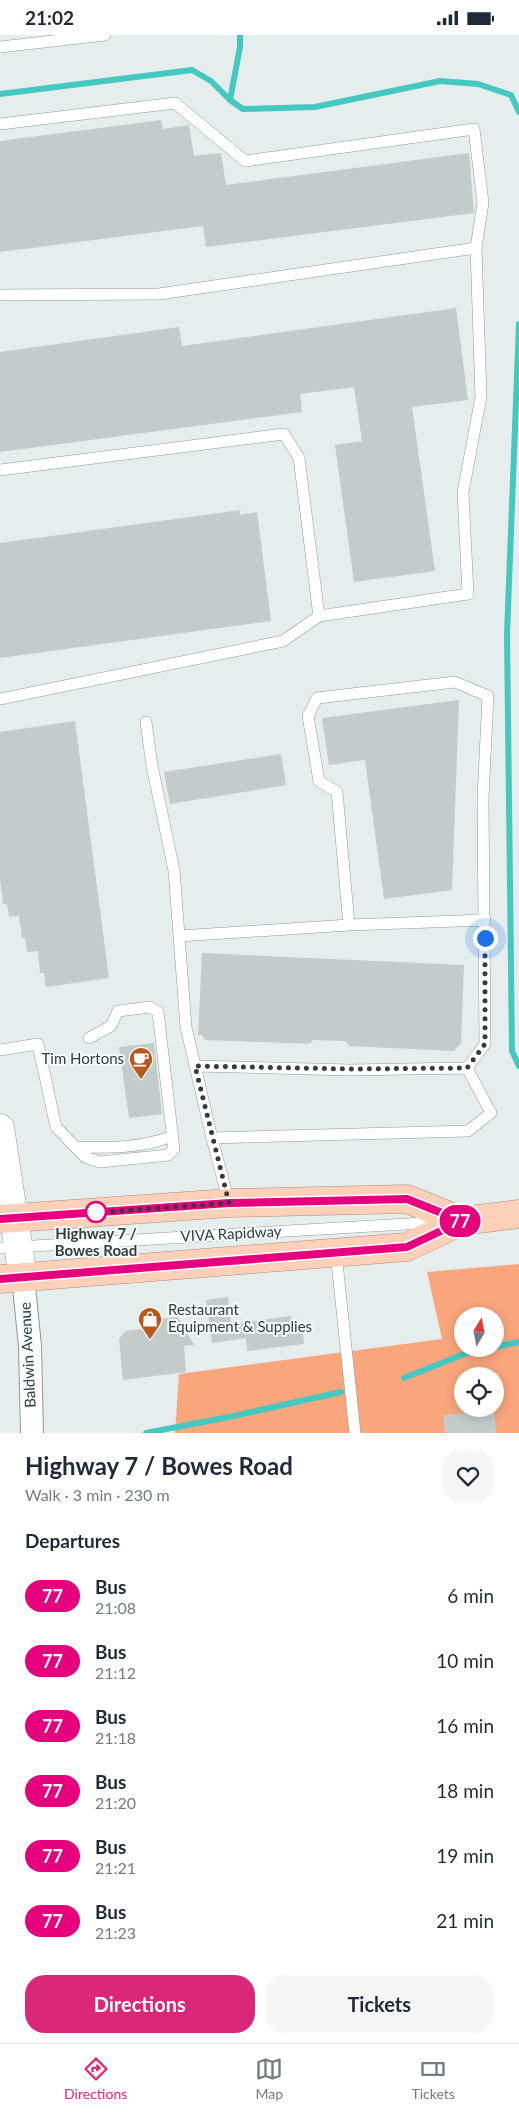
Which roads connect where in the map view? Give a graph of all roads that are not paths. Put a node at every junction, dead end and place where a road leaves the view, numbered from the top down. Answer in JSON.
{"nodes":[{"id":1,"x":105,"y":35,"type":"edge"},
{"id":2,"x":0,"y":47,"type":"edge"},
{"id":3,"x":0,"y":124,"type":"edge"},
{"id":4,"x":476,"y":248,"type":"junction"},
{"id":5,"x":0,"y":295,"type":"edge"},
{"id":6,"x":0,"y":471,"type":"edge"},
{"id":7,"x":319,"y":615,"type":"junction"},
{"id":8,"x":0,"y":699,"type":"edge"},
{"id":9,"x":146,"y":722,"type":"dead end"},
{"id":10,"x":485,"y":920,"type":"junction"},
{"id":11,"x":349,"y":925,"type":"junction"},
{"id":12,"x":179,"y":936,"type":"junction"},
{"id":13,"x":89,"y":1037,"type":"dead end"},
{"id":14,"x":0,"y":1050,"type":"edge"},
{"id":15,"x":195,"y":1066,"type":"junction"},
{"id":16,"x":467,"y":1068,"type":"junction"},
{"id":17,"x":0,"y":1128,"type":"edge"},
{"id":18,"x":212,"y":1138,"type":"junction"},
{"id":19,"x":229,"y":1203,"type":"junction"},
{"id":20,"x":519,"y":1214,"type":"edge"},
{"id":21,"x":7,"y":1219,"type":"edge"},
{"id":22,"x":462,"y":1221,"type":"junction"},
{"id":23,"x":9,"y":1247,"type":"edge"},
{"id":24,"x":336,"y":1253,"type":"junction"},
{"id":25,"x":11,"y":1278,"type":"edge"},
{"id":26,"x":32,"y":1433,"type":"edge"},
{"id":27,"x":355,"y":1433,"type":"edge"}],
"edges":[{"from":1,"to":2,"type":"lane"},
{"from":3,"to":4,"type":"lane"},
{"from":4,"to":5,"type":"lane"},
{"from":4,"to":7,"type":"lane"},
{"from":6,"to":7,"type":"lane"},
{"from":7,"to":8,"type":"lane"},
{"from":9,"to":12,"type":"lane"},
{"from":10,"to":11,"type":"lane"},
{"from":10,"to":11,"type":"lane"},
{"from":10,"to":16,"type":"lane"},
{"from":11,"to":12,"type":"lane"},
{"from":12,"to":15,"type":"lane"},
{"from":13,"to":14,"type":"lane"},
{"from":15,"to":16,"type":"lane"},
{"from":15,"to":18,"type":"lane"},
{"from":16,"to":18,"type":"lane"},
{"from":17,"to":21,"type":"street","name":"Baldwin Avenue"},
{"from":18,"to":19,"type":"lane"},
{"from":19,"to":21,"type":"main road"},
{"from":19,"to":22,"type":"main road"},
{"from":20,"to":22,"type":"main road"},
{"from":21,"to":23,"type":"street","name":"Baldwin Avenue"},
{"from":22,"to":23,"type":"lane","name":"VIVA Rapidway"},
{"from":22,"to":24,"type":"main road"},
{"from":23,"to":25,"type":"street","name":"Baldwin Avenue"},
{"from":24,"to":25,"type":"main road"},
{"from":24,"to":27,"type":"lane"},
{"from":25,"to":26,"type":"street","name":"Baldwin Avenue"}]}
